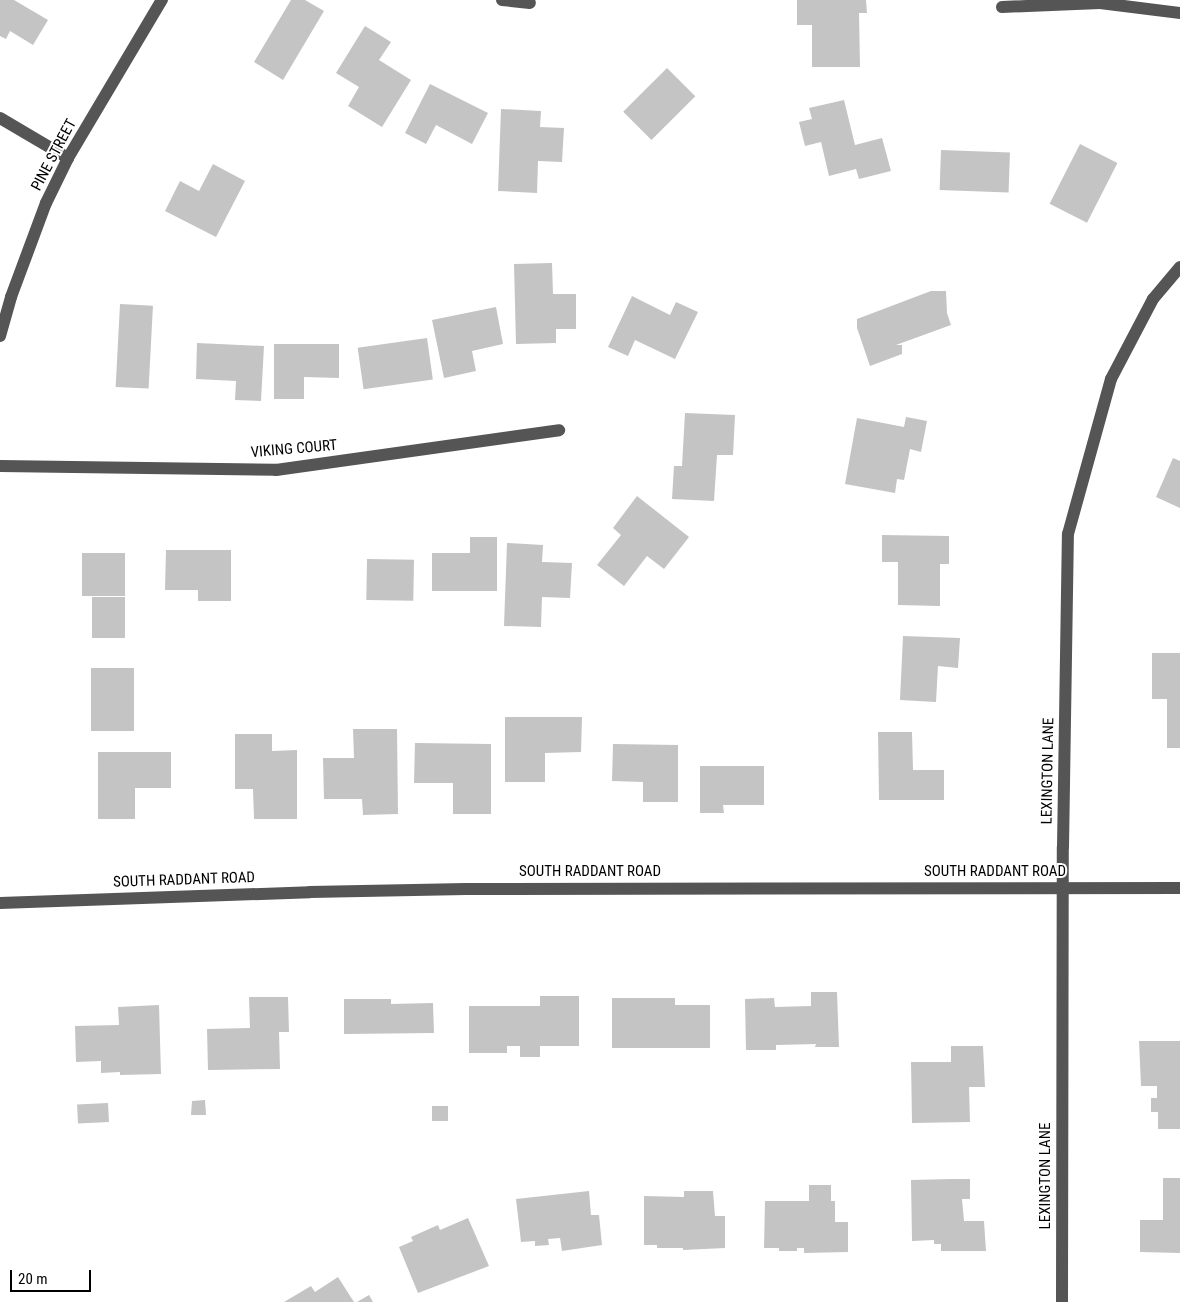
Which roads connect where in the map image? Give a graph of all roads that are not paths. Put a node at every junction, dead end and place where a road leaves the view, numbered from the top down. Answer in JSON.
{"nodes":[{"id":1,"x":162,"y":0,"type":"edge"},
{"id":2,"x":502,"y":0,"type":"edge"},
{"id":3,"x":530,"y":3,"type":"dead end"},
{"id":4,"x":1002,"y":8,"type":"dead end"},
{"id":5,"x":1180,"y":13,"type":"edge"},
{"id":6,"x":0,"y":118,"type":"edge"},
{"id":7,"x":68,"y":158,"type":"junction"},
{"id":8,"x":1180,"y":267,"type":"edge"},
{"id":9,"x":0,"y":336,"type":"edge"},
{"id":10,"x":559,"y":430,"type":"dead end"},
{"id":11,"x":0,"y":466,"type":"edge"},
{"id":12,"x":1062,"y":888,"type":"junction"},
{"id":13,"x":1180,"y":888,"type":"edge"},
{"id":14,"x":0,"y":904,"type":"edge"},
{"id":15,"x":1062,"y":1302,"type":"edge"}],
"edges":[{"from":1,"to":7,"type":"street","name":"PINE STREET"},
{"from":2,"to":3,"type":"street"},
{"from":4,"to":5,"type":"street"},
{"from":6,"to":7,"type":"street"},
{"from":7,"to":9,"type":"street","name":"PINE STREET"},
{"from":8,"to":12,"type":"street","name":"LEXINGTON LANE"},
{"from":10,"to":11,"type":"street","name":"VIKING COURT"},
{"from":12,"to":13,"type":"street","name":"SOUTH RADDANT ROAD"},
{"from":12,"to":14,"type":"street","name":"SOUTH RADDANT ROAD"},
{"from":12,"to":15,"type":"street","name":"LEXINGTON LANE"}]}
